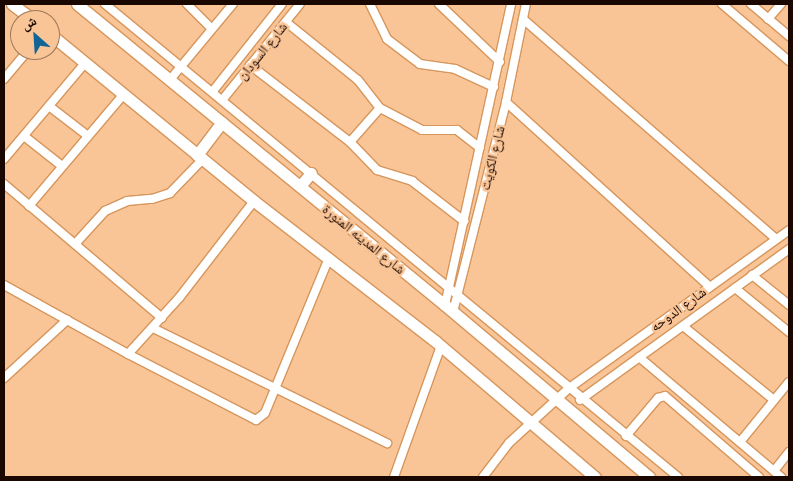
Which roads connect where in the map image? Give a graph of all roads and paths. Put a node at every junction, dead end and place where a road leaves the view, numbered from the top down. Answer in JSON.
{"nodes":[{"id":1,"x":77,"y":4,"type":"edge"},
{"id":2,"x":105,"y":4,"type":"edge"},
{"id":3,"x":187,"y":4,"type":"edge"},
{"id":4,"x":233,"y":4,"type":"edge"},
{"id":5,"x":282,"y":4,"type":"edge"},
{"id":6,"x":300,"y":4,"type":"edge"},
{"id":7,"x":370,"y":4,"type":"edge"},
{"id":8,"x":439,"y":4,"type":"edge"},
{"id":9,"x":511,"y":4,"type":"edge"},
{"id":10,"x":526,"y":4,"type":"edge"},
{"id":11,"x":722,"y":4,"type":"edge"},
{"id":12,"x":751,"y":4,"type":"edge"},
{"id":13,"x":781,"y":4,"type":"edge"},
{"id":14,"x":761,"y":7,"type":"edge"},
{"id":15,"x":523,"y":19,"type":"junction"},
{"id":16,"x":768,"y":19,"type":"junction"},
{"id":17,"x":286,"y":22,"type":"junction"},
{"id":18,"x":212,"y":29,"type":"junction"},
{"id":19,"x":789,"y":36,"type":"edge"},
{"id":20,"x":60,"y":42,"type":"edge"},
{"id":21,"x":502,"y":53,"type":"junction"},
{"id":22,"x":516,"y":56,"type":"junction"},
{"id":23,"x":20,"y":60,"type":"edge"},
{"id":24,"x":500,"y":62,"type":"junction"},
{"id":25,"x":789,"y":62,"type":"edge"},
{"id":26,"x":85,"y":63,"type":"junction"},
{"id":27,"x":250,"y":65,"type":"junction"},
{"id":28,"x":181,"y":66,"type":"junction"},
{"id":29,"x":4,"y":79,"type":"edge"},
{"id":30,"x":170,"y":80,"type":"junction"},
{"id":31,"x":494,"y":88,"type":"junction"},
{"id":32,"x":213,"y":91,"type":"junction"},
{"id":33,"x":123,"y":95,"type":"junction"},
{"id":34,"x":223,"y":99,"type":"junction"},
{"id":35,"x":506,"y":102,"type":"junction"},
{"id":36,"x":49,"y":106,"type":"junction"},
{"id":37,"x":380,"y":108,"type":"junction"},
{"id":38,"x":222,"y":122,"type":"junction"},
{"id":39,"x":24,"y":136,"type":"junction"},
{"id":40,"x":88,"y":136,"type":"junction"},
{"id":41,"x":350,"y":142,"type":"junction"},
{"id":42,"x":480,"y":148,"type":"junction"},
{"id":43,"x":200,"y":157,"type":"junction"},
{"id":44,"x":4,"y":159,"type":"edge"},
{"id":45,"x":62,"y":166,"type":"junction"},
{"id":46,"x":311,"y":173,"type":"junction"},
{"id":47,"x":4,"y":184,"type":"edge"},
{"id":48,"x":300,"y":186,"type":"junction"},
{"id":49,"x":254,"y":201,"type":"junction"},
{"id":50,"x":29,"y":206,"type":"junction"},
{"id":51,"x":464,"y":221,"type":"junction"},
{"id":52,"x":789,"y":230,"type":"edge"},
{"id":53,"x":776,"y":240,"type":"junction"},
{"id":54,"x":75,"y":244,"type":"junction"},
{"id":55,"x":789,"y":249,"type":"edge"},
{"id":56,"x":328,"y":258,"type":"junction"},
{"id":57,"x":748,"y":260,"type":"junction"},
{"id":58,"x":755,"y":273,"type":"junction"},
{"id":59,"x":4,"y":285,"type":"edge"},
{"id":60,"x":449,"y":287,"type":"junction"},
{"id":61,"x":710,"y":287,"type":"junction"},
{"id":62,"x":735,"y":288,"type":"junction"},
{"id":63,"x":458,"y":294,"type":"junction"},
{"id":64,"x":789,"y":305,"type":"edge"},
{"id":65,"x":449,"y":308,"type":"junction"},
{"id":66,"x":162,"y":318,"type":"junction"},
{"id":67,"x":68,"y":320,"type":"junction"},
{"id":68,"x":683,"y":326,"type":"junction"},
{"id":69,"x":153,"y":328,"type":"junction"},
{"id":70,"x":789,"y":332,"type":"edge"},
{"id":71,"x":441,"y":346,"type":"junction"},
{"id":72,"x":128,"y":354,"type":"junction"},
{"id":73,"x":640,"y":357,"type":"junction"},
{"id":74,"x":4,"y":378,"type":"edge"},
{"id":75,"x":789,"y":382,"type":"edge"},
{"id":76,"x":275,"y":388,"type":"junction"},
{"id":77,"x":568,"y":389,"type":"junction"},
{"id":78,"x":556,"y":400,"type":"junction"},
{"id":79,"x":580,"y":400,"type":"junction"},
{"id":80,"x":774,"y":400,"type":"junction"},
{"id":81,"x":531,"y":422,"type":"junction"},
{"id":82,"x":626,"y":436,"type":"junction"},
{"id":83,"x":740,"y":442,"type":"junction"},
{"id":84,"x":387,"y":443,"type":"dead end"},
{"id":85,"x":789,"y":452,"type":"edge"},
{"id":86,"x":751,"y":470,"type":"junction"},
{"id":87,"x":774,"y":471,"type":"junction"},
{"id":88,"x":394,"y":477,"type":"edge"},
{"id":89,"x":483,"y":477,"type":"edge"},
{"id":90,"x":595,"y":477,"type":"edge"},
{"id":91,"x":649,"y":477,"type":"edge"},
{"id":92,"x":678,"y":477,"type":"edge"},
{"id":93,"x":745,"y":477,"type":"edge"},
{"id":94,"x":759,"y":477,"type":"edge"},
{"id":95,"x":781,"y":477,"type":"edge"}],
"edges":[{"from":1,"to":30,"type":"main road","name":"شارع المدينه المنورة"},
{"from":2,"to":28,"type":"street"},
{"from":3,"to":18,"type":"street"},
{"from":4,"to":18,"type":"street"},
{"from":5,"to":32,"type":"street","name":"شارع السودان"},
{"from":6,"to":17,"type":"street","name":"شارع السودان"},
{"from":7,"to":31,"type":"street"},
{"from":8,"to":24,"type":"street"},
{"from":9,"to":21,"type":"street","name":"شارع الكويت"},
{"from":10,"to":15,"type":"street","name":"شارع الكويت"},
{"from":11,"to":25,"type":"street"},
{"from":12,"to":14,"type":"street"},
{"from":13,"to":16,"type":"street"},
{"from":14,"to":16,"type":"street"},
{"from":15,"to":22,"type":"street","name":"شارع الكويت"},
{"from":15,"to":53,"type":"street"},
{"from":16,"to":19,"type":"street"},
{"from":17,"to":27,"type":"street","name":"شارع السودان"},
{"from":17,"to":37,"type":"street"},
{"from":18,"to":28,"type":"street"},
{"from":20,"to":26,"type":"main road"},
{"from":21,"to":22,"type":"street"},
{"from":21,"to":24,"type":"street","name":"شارع الكويت"},
{"from":22,"to":35,"type":"street","name":"شارع الكويت"},
{"from":23,"to":29,"type":"street"},
{"from":24,"to":31,"type":"street","name":"شارع الكويت"},
{"from":26,"to":33,"type":"main road"},
{"from":26,"to":36,"type":"street"},
{"from":27,"to":34,"type":"street","name":"شارع السودان"},
{"from":27,"to":41,"type":"street"},
{"from":28,"to":30,"type":"street"},
{"from":28,"to":32,"type":"street"},
{"from":30,"to":38,"type":"main road","name":"شارع المدينه المنورة"},
{"from":31,"to":42,"type":"street","name":"شارع الكويت"},
{"from":32,"to":34,"type":"street"},
{"from":33,"to":40,"type":"street"},
{"from":33,"to":43,"type":"main road"},
{"from":34,"to":46,"type":"street"},
{"from":35,"to":61,"type":"street"},
{"from":35,"to":63,"type":"street","name":"شارع الكويت"},
{"from":36,"to":39,"type":"street"},
{"from":36,"to":40,"type":"street"},
{"from":37,"to":41,"type":"street"},
{"from":37,"to":42,"type":"street"},
{"from":38,"to":43,"type":"main road"},
{"from":38,"to":48,"type":"main road","name":"شارع المدينه المنورة"},
{"from":39,"to":44,"type":"street"},
{"from":39,"to":45,"type":"street"},
{"from":40,"to":45,"type":"street"},
{"from":41,"to":51,"type":"street"},
{"from":42,"to":51,"type":"street","name":"شارع الكويت"},
{"from":43,"to":49,"type":"main road"},
{"from":43,"to":54,"type":"street"},
{"from":45,"to":50,"type":"street"},
{"from":46,"to":48,"type":"main road"},
{"from":46,"to":60,"type":"street"},
{"from":47,"to":50,"type":"street"},
{"from":48,"to":65,"type":"main road","name":"شارع المدينه المنورة"},
{"from":49,"to":56,"type":"main road"},
{"from":49,"to":66,"type":"street"},
{"from":50,"to":54,"type":"street"},
{"from":51,"to":60,"type":"street","name":"شارع الكويت"},
{"from":52,"to":53,"type":"street","name":"شارع الدوحه"},
{"from":53,"to":57,"type":"street","name":"شارع الدوحه"},
{"from":54,"to":66,"type":"street"},
{"from":55,"to":58,"type":"street","name":"شارع الدوحه"},
{"from":56,"to":71,"type":"main road"},
{"from":56,"to":76,"type":"street"},
{"from":57,"to":58,"type":"street"},
{"from":57,"to":61,"type":"street","name":"شارع الدوحه"},
{"from":58,"to":62,"type":"street","name":"شارع الدوحه"},
{"from":58,"to":64,"type":"street"},
{"from":59,"to":67,"type":"street"},
{"from":60,"to":63,"type":"street"},
{"from":60,"to":65,"type":"street","name":"شارع الكويت"},
{"from":61,"to":77,"type":"street","name":"شارع الدوحه"},
{"from":62,"to":68,"type":"street","name":"شارع الدوحه"},
{"from":62,"to":70,"type":"street"},
{"from":63,"to":65,"type":"street","name":"شارع الكويت"},
{"from":63,"to":77,"type":"street"},
{"from":65,"to":78,"type":"main road","name":"شارع المدينه المنورة"},
{"from":66,"to":69,"type":"street"},
{"from":67,"to":72,"type":"street"},
{"from":67,"to":74,"type":"street"},
{"from":68,"to":73,"type":"street","name":"شارع الدوحه"},
{"from":68,"to":80,"type":"street"},
{"from":69,"to":72,"type":"street"},
{"from":69,"to":76,"type":"street"},
{"from":71,"to":81,"type":"main road"},
{"from":71,"to":88,"type":"street"},
{"from":72,"to":76,"type":"street"},
{"from":73,"to":79,"type":"street","name":"شارع الدوحه"},
{"from":73,"to":83,"type":"street"},
{"from":75,"to":80,"type":"street"},
{"from":76,"to":84,"type":"street"},
{"from":77,"to":78,"type":"street","name":"شارع الدوحه"},
{"from":77,"to":79,"type":"street"},
{"from":78,"to":81,"type":"street","name":"شارع الدوحه"},
{"from":78,"to":91,"type":"main road","name":"شارع المدينه المنورة"},
{"from":79,"to":82,"type":"street"},
{"from":80,"to":83,"type":"street"},
{"from":81,"to":89,"type":"street","name":"شارع الدوحه"},
{"from":81,"to":90,"type":"main road"},
{"from":82,"to":86,"type":"street"},
{"from":82,"to":92,"type":"street"},
{"from":83,"to":87,"type":"street"},
{"from":85,"to":87,"type":"street"},
{"from":86,"to":93,"type":"street"},
{"from":86,"to":94,"type":"street"},
{"from":87,"to":95,"type":"street"}]}
